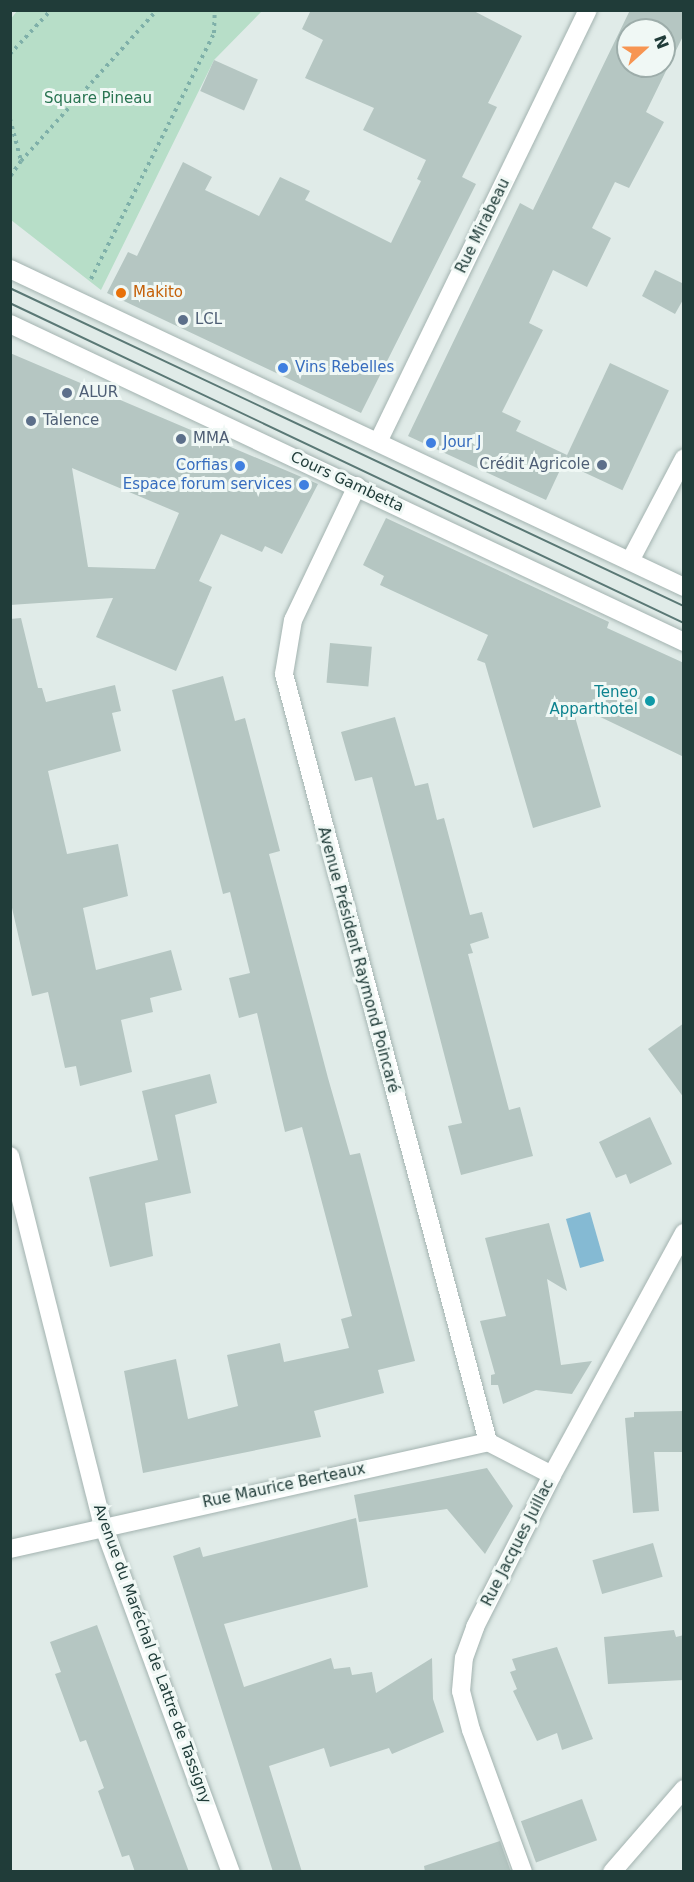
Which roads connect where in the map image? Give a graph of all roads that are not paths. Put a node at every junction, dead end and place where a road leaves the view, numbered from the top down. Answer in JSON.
{"nodes":[{"id":1,"x":588,"y":10,"type":"edge"},
{"id":2,"x":10,"y":269,"type":"edge"},
{"id":3,"x":10,"y":324,"type":"edge"},
{"id":4,"x":378,"y":442,"type":"junction"},
{"id":5,"x":684,"y":458,"type":"edge"},
{"id":6,"x":357,"y":486,"type":"junction"},
{"id":7,"x":630,"y":561,"type":"junction"},
{"id":8,"x":684,"y":586,"type":"edge"},
{"id":9,"x":684,"y":642,"type":"edge"},
{"id":10,"x":10,"y":1156,"type":"edge"},
{"id":11,"x":684,"y":1233,"type":"edge"},
{"id":12,"x":488,"y":1442,"type":"junction"},
{"id":13,"x":552,"y":1474,"type":"junction"},
{"id":14,"x":104,"y":1526,"type":"junction"},
{"id":15,"x":10,"y":1549,"type":"edge"},
{"id":16,"x":684,"y":1789,"type":"edge"},
{"id":17,"x":231,"y":1872,"type":"edge"},
{"id":18,"x":523,"y":1872,"type":"edge"},
{"id":19,"x":612,"y":1872,"type":"edge"}],
"edges":[{"from":1,"to":4,"type":"street","name":"Rue Mirabeau"},
{"from":2,"to":4,"type":"street"},
{"from":3,"to":6,"type":"street","name":"Cours Gambetta"},
{"from":4,"to":7,"type":"street"},
{"from":5,"to":7,"type":"street"},
{"from":6,"to":9,"type":"street","name":"Cours Gambetta"},
{"from":6,"to":12,"type":"street","name":"Avenue Président Raymond Poincaré"},
{"from":7,"to":8,"type":"street"},
{"from":10,"to":14,"type":"street","name":"Avenue du Maréchal de Lattre de Tassigny"},
{"from":11,"to":13,"type":"street","name":"Rue Jacques Juillac"},
{"from":12,"to":13,"type":"street"},
{"from":12,"to":14,"type":"street","name":"Rue Maurice Berteaux"},
{"from":13,"to":18,"type":"street","name":"Rue Jacques Juillac"},
{"from":14,"to":15,"type":"street","name":"Rue Maurice Berteaux"},
{"from":14,"to":17,"type":"street","name":"Avenue du Maréchal de Lattre de Tassigny"},
{"from":16,"to":19,"type":"street"}]}
